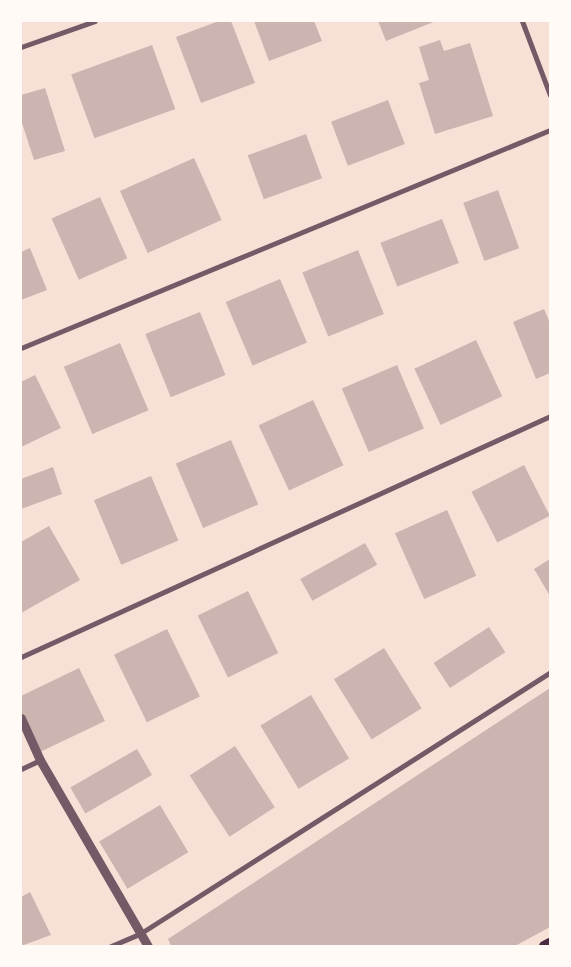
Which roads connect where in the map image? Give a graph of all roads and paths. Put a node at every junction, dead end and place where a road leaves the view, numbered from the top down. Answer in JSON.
{"nodes":[{"id":1,"x":96,"y":21,"type":"edge"},
{"id":2,"x":522,"y":21,"type":"edge"},
{"id":3,"x":21,"y":47,"type":"edge"},
{"id":4,"x":550,"y":95,"type":"edge"},
{"id":5,"x":550,"y":130,"type":"edge"},
{"id":6,"x":21,"y":348,"type":"edge"},
{"id":7,"x":550,"y":416,"type":"edge"},
{"id":8,"x":21,"y":657,"type":"edge"},
{"id":9,"x":550,"y":672,"type":"edge"},
{"id":10,"x":21,"y":718,"type":"edge"},
{"id":11,"x":40,"y":760,"type":"junction"},
{"id":12,"x":21,"y":769,"type":"edge"},
{"id":13,"x":141,"y":933,"type":"junction"},
{"id":14,"x":550,"y":943,"type":"edge"},
{"id":15,"x":111,"y":946,"type":"edge"},
{"id":16,"x":148,"y":946,"type":"edge"},
{"id":17,"x":544,"y":946,"type":"edge"}],
"edges":[{"from":1,"to":3,"type":"street"},
{"from":2,"to":4,"type":"street"},
{"from":5,"to":6,"type":"street"},
{"from":7,"to":8,"type":"street"},
{"from":9,"to":13,"type":"street"},
{"from":10,"to":11,"type":"street"},
{"from":11,"to":12,"type":"street"},
{"from":11,"to":13,"type":"street"},
{"from":13,"to":15,"type":"street"},
{"from":13,"to":16,"type":"street"},
{"from":14,"to":17,"type":"main road"}]}
